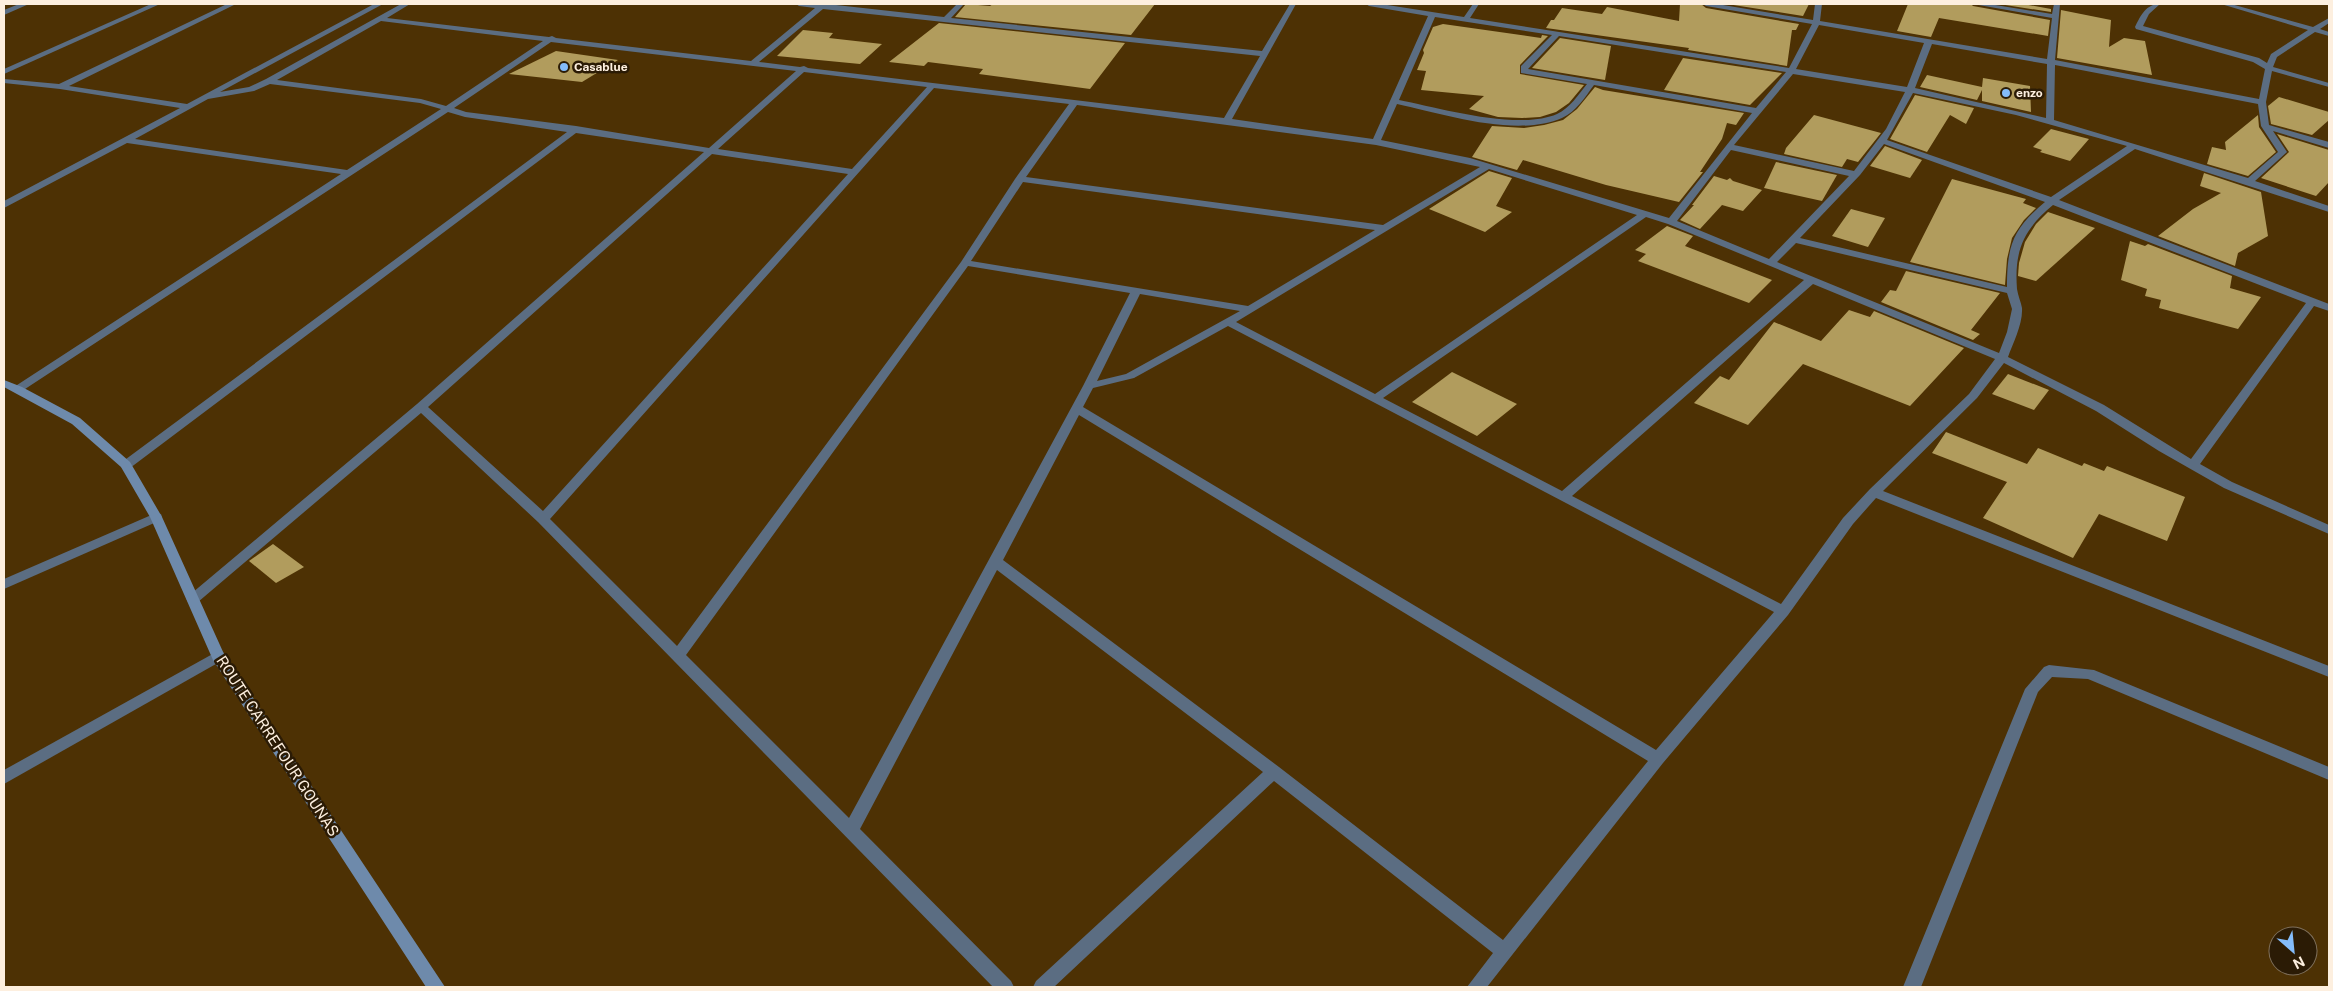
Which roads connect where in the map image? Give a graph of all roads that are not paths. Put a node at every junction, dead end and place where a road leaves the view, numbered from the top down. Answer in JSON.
{"nodes":[{"id":1,"x":25,"y":4,"type":"edge"},
{"id":2,"x":156,"y":4,"type":"edge"},
{"id":3,"x":232,"y":4,"type":"edge"},
{"id":4,"x":379,"y":4,"type":"edge"},
{"id":5,"x":406,"y":4,"type":"edge"},
{"id":6,"x":799,"y":4,"type":"edge"},
{"id":7,"x":961,"y":4,"type":"edge"},
{"id":8,"x":1292,"y":4,"type":"edge"},
{"id":9,"x":1369,"y":4,"type":"edge"},
{"id":10,"x":1476,"y":4,"type":"edge"},
{"id":11,"x":1706,"y":4,"type":"edge"},
{"id":12,"x":1819,"y":4,"type":"edge"},
{"id":13,"x":1977,"y":4,"type":"edge"},
{"id":14,"x":2057,"y":4,"type":"edge"},
{"id":15,"x":2157,"y":4,"type":"edge"},
{"id":16,"x":2224,"y":4,"type":"edge"},
{"id":17,"x":823,"y":5,"type":"edge"},
{"id":18,"x":5,"y":12,"type":"edge"},
{"id":19,"x":1432,"y":13,"type":"junction"},
{"id":20,"x":2054,"y":16,"type":"junction"},
{"id":21,"x":381,"y":18,"type":"junction"},
{"id":22,"x":1466,"y":18,"type":"junction"},
{"id":23,"x":946,"y":19,"type":"junction"},
{"id":24,"x":2329,"y":20,"type":"edge"},
{"id":25,"x":1816,"y":22,"type":"junction"},
{"id":26,"x":2313,"y":30,"type":"junction"},
{"id":27,"x":1558,"y":33,"type":"junction"},
{"id":28,"x":2329,"y":34,"type":"edge"},
{"id":29,"x":552,"y":38,"type":"junction"},
{"id":30,"x":1929,"y":41,"type":"junction"},
{"id":31,"x":304,"y":43,"type":"junction"},
{"id":32,"x":332,"y":45,"type":"junction"},
{"id":33,"x":1266,"y":54,"type":"junction"},
{"id":34,"x":754,"y":62,"type":"junction"},
{"id":35,"x":2051,"y":62,"type":"junction"},
{"id":36,"x":804,"y":68,"type":"junction"},
{"id":37,"x":2269,"y":68,"type":"junction"},
{"id":38,"x":1791,"y":71,"type":"junction"},
{"id":39,"x":4,"y":72,"type":"edge"},
{"id":40,"x":269,"y":81,"type":"junction"},
{"id":41,"x":4,"y":82,"type":"edge"},
{"id":42,"x":1591,"y":84,"type":"junction"},
{"id":43,"x":2329,"y":85,"type":"edge"},
{"id":44,"x":932,"y":86,"type":"junction"},
{"id":45,"x":60,"y":87,"type":"junction"},
{"id":46,"x":1911,"y":90,"type":"junction"},
{"id":47,"x":198,"y":99,"type":"junction"},
{"id":48,"x":1394,"y":101,"type":"junction"},
{"id":49,"x":2262,"y":102,"type":"junction"},
{"id":50,"x":1074,"y":103,"type":"junction"},
{"id":51,"x":186,"y":106,"type":"junction"},
{"id":52,"x":447,"y":109,"type":"junction"},
{"id":53,"x":1757,"y":111,"type":"junction"},
{"id":54,"x":1227,"y":120,"type":"junction"},
{"id":55,"x":2050,"y":121,"type":"junction"},
{"id":56,"x":2265,"y":126,"type":"junction"},
{"id":57,"x":576,"y":129,"type":"junction"},
{"id":58,"x":127,"y":140,"type":"junction"},
{"id":59,"x":1882,"y":141,"type":"junction"},
{"id":60,"x":1376,"y":142,"type":"junction"},
{"id":61,"x":2329,"y":145,"type":"edge"},
{"id":62,"x":2133,"y":146,"type":"junction"},
{"id":63,"x":1729,"y":147,"type":"junction"},
{"id":64,"x":713,"y":150,"type":"junction"},
{"id":65,"x":1488,"y":166,"type":"junction"},
{"id":66,"x":853,"y":172,"type":"junction"},
{"id":67,"x":349,"y":173,"type":"junction"},
{"id":68,"x":1855,"y":174,"type":"junction"},
{"id":69,"x":1020,"y":179,"type":"junction"},
{"id":70,"x":2250,"y":181,"type":"junction"},
{"id":71,"x":2052,"y":201,"type":"junction"},
{"id":72,"x":4,"y":205,"type":"edge"},
{"id":73,"x":2329,"y":209,"type":"edge"},
{"id":74,"x":1646,"y":213,"type":"junction"},
{"id":75,"x":1671,"y":222,"type":"junction"},
{"id":76,"x":1384,"y":228,"type":"junction"},
{"id":77,"x":1793,"y":239,"type":"junction"},
{"id":78,"x":1772,"y":262,"type":"junction"},
{"id":79,"x":965,"y":263,"type":"junction"},
{"id":80,"x":1812,"y":279,"type":"junction"},
{"id":81,"x":1136,"y":291,"type":"junction"},
{"id":82,"x":2012,"y":292,"type":"junction"},
{"id":83,"x":2312,"y":302,"type":"junction"},
{"id":84,"x":2329,"y":308,"type":"edge"},
{"id":85,"x":1249,"y":309,"type":"junction"},
{"id":86,"x":1228,"y":322,"type":"junction"},
{"id":87,"x":2002,"y":358,"type":"junction"},
{"id":88,"x":4,"y":383,"type":"edge"},
{"id":89,"x":1089,"y":386,"type":"junction"},
{"id":90,"x":18,"y":389,"type":"junction"},
{"id":91,"x":1376,"y":398,"type":"junction"},
{"id":92,"x":421,"y":407,"type":"junction"},
{"id":93,"x":1076,"y":408,"type":"junction"},
{"id":94,"x":126,"y":464,"type":"junction"},
{"id":95,"x":2193,"y":465,"type":"junction"},
{"id":96,"x":1874,"y":492,"type":"junction"},
{"id":97,"x":1564,"y":496,"type":"junction"},
{"id":98,"x":156,"y":517,"type":"junction"},
{"id":99,"x":542,"y":519,"type":"junction"},
{"id":100,"x":2329,"y":530,"type":"edge"},
{"id":101,"x":995,"y":561,"type":"junction"},
{"id":102,"x":4,"y":584,"type":"edge"},
{"id":103,"x":193,"y":598,"type":"junction"},
{"id":104,"x":1783,"y":611,"type":"junction"},
{"id":105,"x":218,"y":656,"type":"junction"},
{"id":106,"x":678,"y":656,"type":"junction"},
{"id":107,"x":2329,"y":672,"type":"edge"},
{"id":108,"x":1658,"y":759,"type":"junction"},
{"id":109,"x":1274,"y":772,"type":"junction"},
{"id":110,"x":2329,"y":774,"type":"edge"},
{"id":111,"x":4,"y":778,"type":"edge"},
{"id":112,"x":852,"y":830,"type":"junction"},
{"id":113,"x":1504,"y":952,"type":"junction"},
{"id":114,"x":436,"y":987,"type":"edge"},
{"id":115,"x":1005,"y":987,"type":"edge"},
{"id":116,"x":1042,"y":987,"type":"edge"},
{"id":117,"x":1476,"y":987,"type":"edge"},
{"id":118,"x":1912,"y":987,"type":"edge"}],
"edges":[{"from":1,"to":18,"type":"street"},
{"from":2,"to":39,"type":"street"},
{"from":3,"to":45,"type":"street"},
{"from":4,"to":31,"type":"street"},
{"from":5,"to":21,"type":"street"},
{"from":6,"to":17,"type":"street"},
{"from":7,"to":23,"type":"street"},
{"from":8,"to":33,"type":"street"},
{"from":9,"to":19,"type":"street"},
{"from":10,"to":22,"type":"street"},
{"from":11,"to":25,"type":"street"},
{"from":12,"to":25,"type":"street"},
{"from":13,"to":20,"type":"street"},
{"from":14,"to":20,"type":"street"},
{"from":15,"to":37,"type":"street"},
{"from":16,"to":26,"type":"street"},
{"from":17,"to":23,"type":"street"},
{"from":17,"to":34,"type":"street"},
{"from":19,"to":22,"type":"street"},
{"from":19,"to":48,"type":"street"},
{"from":20,"to":35,"type":"street"},
{"from":21,"to":29,"type":"street"},
{"from":21,"to":32,"type":"street"},
{"from":22,"to":27,"type":"street"},
{"from":23,"to":33,"type":"street"},
{"from":24,"to":26,"type":"street"},
{"from":25,"to":30,"type":"street"},
{"from":25,"to":38,"type":"street"},
{"from":26,"to":28,"type":"street"},
{"from":26,"to":37,"type":"street"},
{"from":27,"to":38,"type":"street"},
{"from":27,"to":42,"type":"street"},
{"from":29,"to":34,"type":"street"},
{"from":29,"to":52,"type":"street"},
{"from":30,"to":35,"type":"street"},
{"from":30,"to":46,"type":"street"},
{"from":31,"to":32,"type":"street"},
{"from":31,"to":47,"type":"street"},
{"from":32,"to":40,"type":"street"},
{"from":33,"to":54,"type":"street"},
{"from":34,"to":36,"type":"street"},
{"from":35,"to":49,"type":"street"},
{"from":35,"to":55,"type":"street"},
{"from":36,"to":44,"type":"street"},
{"from":36,"to":64,"type":"street"},
{"from":37,"to":43,"type":"street"},
{"from":37,"to":49,"type":"street"},
{"from":38,"to":46,"type":"street"},
{"from":38,"to":53,"type":"street"},
{"from":40,"to":47,"type":"street"},
{"from":40,"to":52,"type":"street"},
{"from":41,"to":45,"type":"street"},
{"from":42,"to":48,"type":"street"},
{"from":42,"to":53,"type":"street"},
{"from":44,"to":50,"type":"street"},
{"from":44,"to":66,"type":"street"},
{"from":45,"to":51,"type":"street"},
{"from":46,"to":55,"type":"street"},
{"from":46,"to":59,"type":"street"},
{"from":47,"to":51,"type":"street"},
{"from":48,"to":60,"type":"street"},
{"from":49,"to":56,"type":"street"},
{"from":50,"to":54,"type":"street"},
{"from":50,"to":69,"type":"street"},
{"from":51,"to":58,"type":"street"},
{"from":52,"to":57,"type":"street"},
{"from":52,"to":67,"type":"street"},
{"from":53,"to":63,"type":"street"},
{"from":54,"to":60,"type":"street"},
{"from":55,"to":62,"type":"street"},
{"from":56,"to":61,"type":"street"},
{"from":56,"to":70,"type":"street"},
{"from":57,"to":64,"type":"street"},
{"from":57,"to":94,"type":"street"},
{"from":58,"to":67,"type":"street"},
{"from":58,"to":72,"type":"street"},
{"from":59,"to":68,"type":"street"},
{"from":59,"to":71,"type":"street"},
{"from":60,"to":65,"type":"street"},
{"from":62,"to":70,"type":"street"},
{"from":62,"to":71,"type":"street"},
{"from":63,"to":68,"type":"street"},
{"from":63,"to":75,"type":"street"},
{"from":64,"to":66,"type":"street"},
{"from":64,"to":92,"type":"street"},
{"from":65,"to":74,"type":"street"},
{"from":65,"to":76,"type":"street"},
{"from":66,"to":99,"type":"street"},
{"from":67,"to":90,"type":"street"},
{"from":68,"to":77,"type":"street"},
{"from":69,"to":76,"type":"street"},
{"from":69,"to":79,"type":"street"},
{"from":70,"to":73,"type":"street"},
{"from":71,"to":82,"type":"street"},
{"from":71,"to":83,"type":"street"},
{"from":74,"to":75,"type":"street"},
{"from":74,"to":91,"type":"street"},
{"from":75,"to":78,"type":"street"},
{"from":76,"to":85,"type":"street"},
{"from":77,"to":78,"type":"street"},
{"from":77,"to":82,"type":"street"},
{"from":78,"to":80,"type":"street"},
{"from":79,"to":81,"type":"street"},
{"from":79,"to":106,"type":"street"},
{"from":80,"to":87,"type":"street"},
{"from":80,"to":97,"type":"street"},
{"from":81,"to":85,"type":"street"},
{"from":81,"to":89,"type":"street"},
{"from":82,"to":87,"type":"street"},
{"from":83,"to":84,"type":"street"},
{"from":83,"to":95,"type":"street"},
{"from":85,"to":86,"type":"street"},
{"from":86,"to":89,"type":"street"},
{"from":86,"to":91,"type":"street"},
{"from":87,"to":95,"type":"street"},
{"from":87,"to":96,"type":"street"},
{"from":88,"to":90,"type":"main road","name":"ROUTE CARREFOUR GOUNAS"},
{"from":89,"to":93,"type":"street"},
{"from":90,"to":94,"type":"main road","name":"ROUTE CARREFOUR GOUNAS"},
{"from":91,"to":97,"type":"street"},
{"from":92,"to":99,"type":"street"},
{"from":92,"to":103,"type":"street"},
{"from":93,"to":101,"type":"street"},
{"from":93,"to":108,"type":"street"},
{"from":94,"to":98,"type":"main road","name":"ROUTE CARREFOUR GOUNAS"},
{"from":95,"to":100,"type":"street"},
{"from":96,"to":104,"type":"street"},
{"from":96,"to":107,"type":"street"},
{"from":97,"to":104,"type":"street"},
{"from":98,"to":102,"type":"street"},
{"from":98,"to":103,"type":"main road","name":"ROUTE CARREFOUR GOUNAS"},
{"from":99,"to":106,"type":"street"},
{"from":101,"to":109,"type":"street"},
{"from":101,"to":112,"type":"street"},
{"from":103,"to":105,"type":"main road","name":"ROUTE CARREFOUR GOUNAS"},
{"from":104,"to":108,"type":"street"},
{"from":105,"to":111,"type":"street"},
{"from":105,"to":114,"type":"main road","name":"ROUTE CARREFOUR GOUNAS"},
{"from":106,"to":112,"type":"street"},
{"from":108,"to":113,"type":"street"},
{"from":109,"to":113,"type":"street"},
{"from":109,"to":116,"type":"street"},
{"from":110,"to":118,"type":"street"},
{"from":112,"to":115,"type":"street"},
{"from":113,"to":117,"type":"street"}]}
